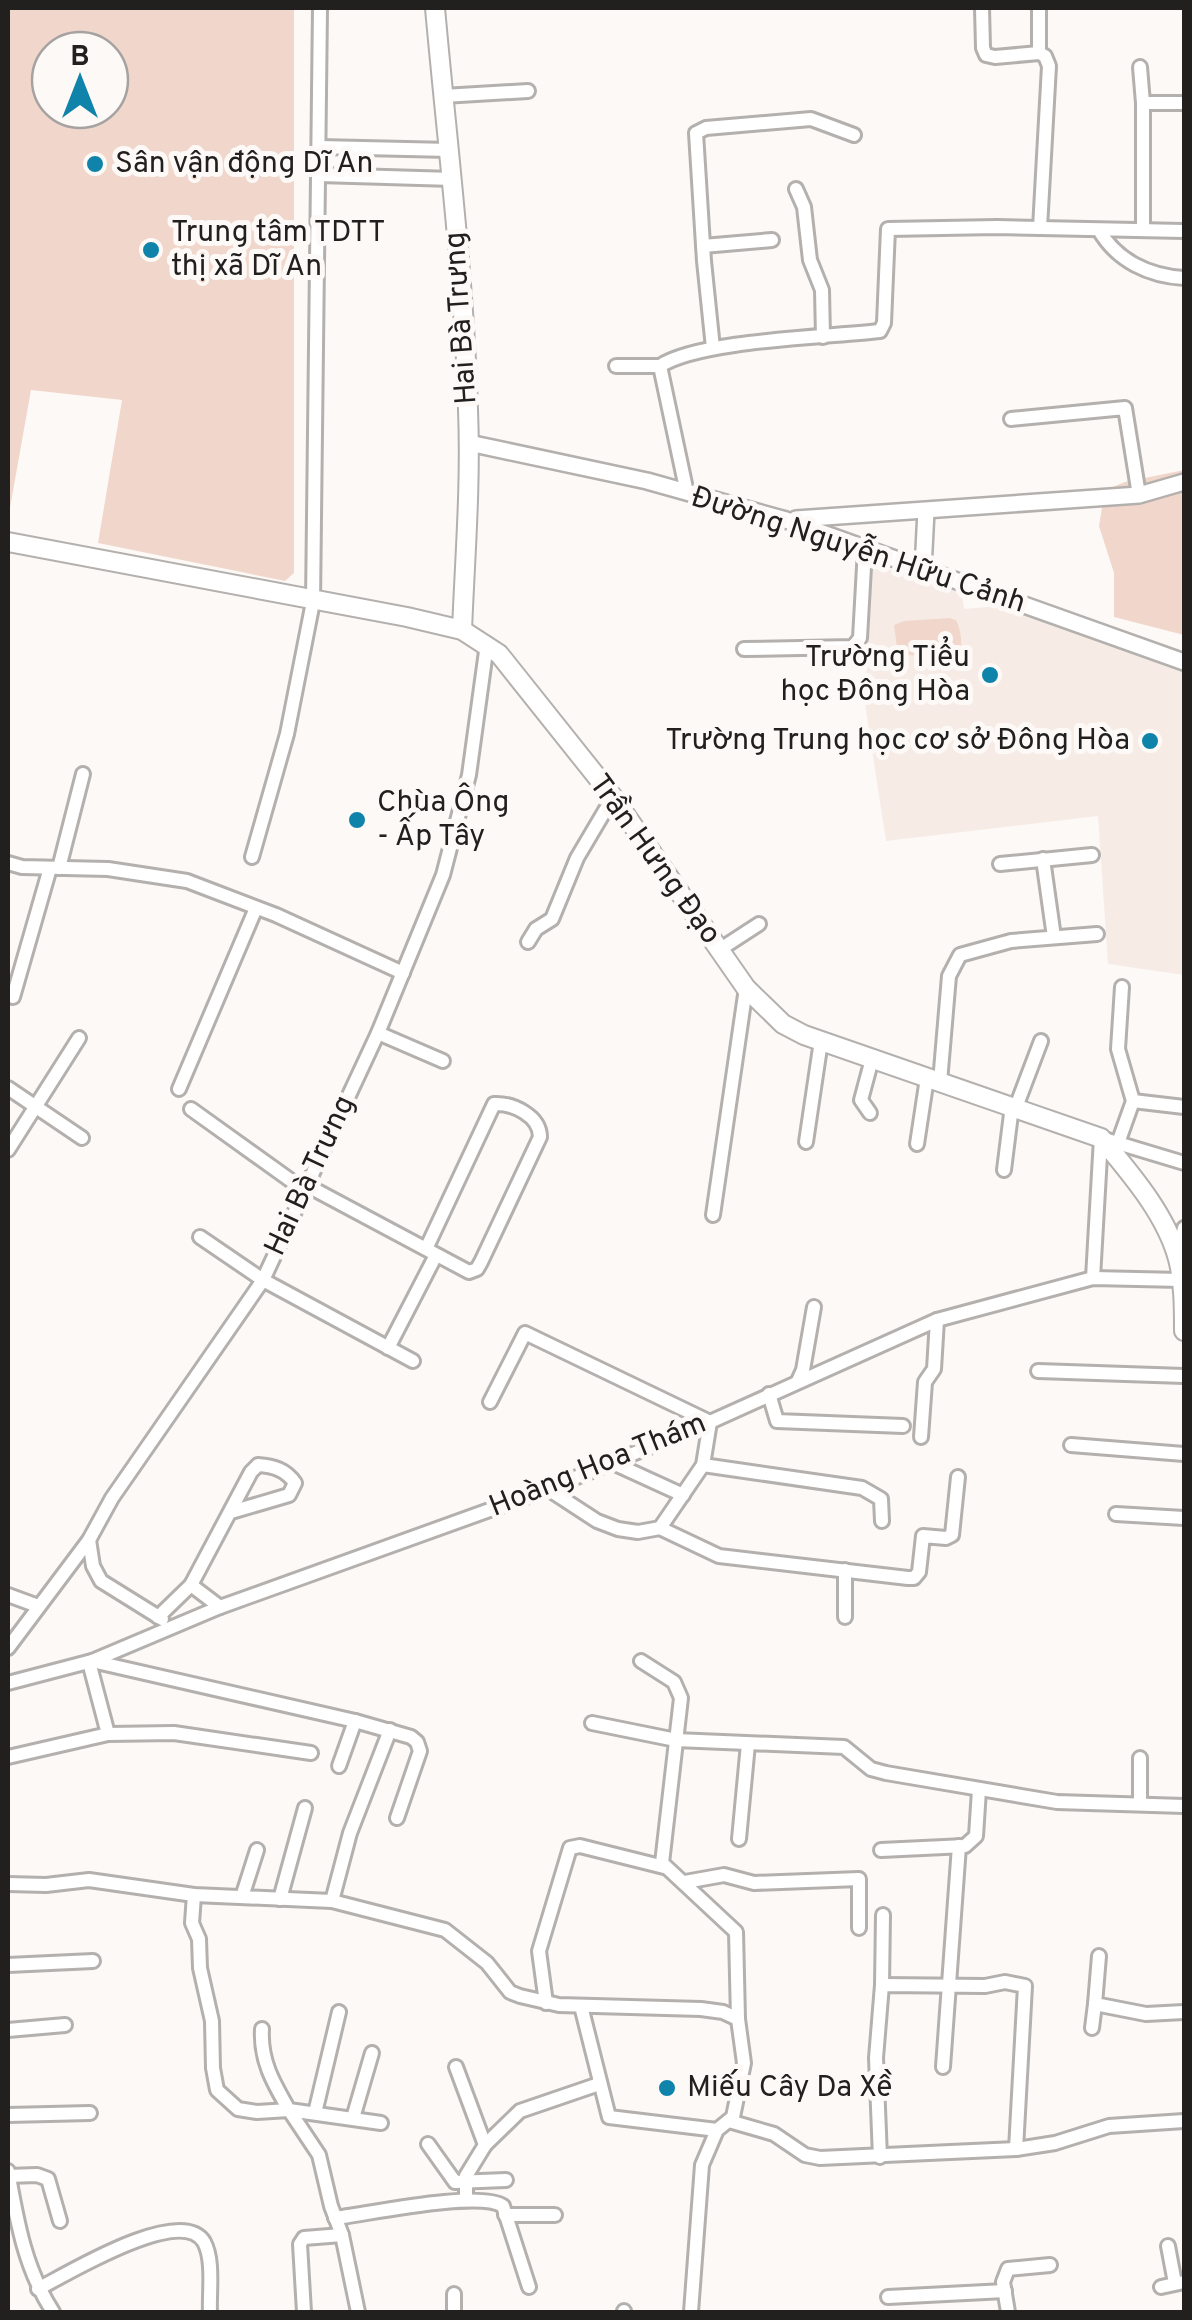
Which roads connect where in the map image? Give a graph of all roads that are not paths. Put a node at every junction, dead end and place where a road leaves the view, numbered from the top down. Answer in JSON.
{"nodes":[{"id":1,"x":320,"y":8,"type":"edge"},
{"id":2,"x":435,"y":8,"type":"edge"},
{"id":3,"x":982,"y":8,"type":"edge"},
{"id":4,"x":1039,"y":8,"type":"edge"},
{"id":5,"x":1039,"y":53,"type":"junction"},
{"id":6,"x":1140,"y":67,"type":"dead end"},
{"id":7,"x":528,"y":92,"type":"dead end"},
{"id":8,"x":443,"y":96,"type":"junction"},
{"id":9,"x":1184,"y":103,"type":"edge"},
{"id":10,"x":1143,"y":104,"type":"junction"},
{"id":11,"x":854,"y":135,"type":"dead end"},
{"id":12,"x":320,"y":147,"type":"junction"},
{"id":13,"x":450,"y":150,"type":"junction"},
{"id":14,"x":319,"y":175,"type":"junction"},
{"id":15,"x":452,"y":179,"type":"junction"},
{"id":16,"x":796,"y":188,"type":"dead end"},
{"id":17,"x":1040,"y":228,"type":"junction"},
{"id":18,"x":1099,"y":230,"type":"junction"},
{"id":19,"x":1143,"y":230,"type":"junction"},
{"id":20,"x":1184,"y":232,"type":"edge"},
{"id":21,"x":772,"y":240,"type":"dead end"},
{"id":22,"x":702,"y":246,"type":"junction"},
{"id":23,"x":1184,"y":278,"type":"edge"},
{"id":24,"x":823,"y":337,"type":"junction"},
{"id":25,"x":713,"y":348,"type":"junction"},
{"id":26,"x":616,"y":366,"type":"dead end"},
{"id":27,"x":660,"y":366,"type":"junction"},
{"id":28,"x":1012,"y":419,"type":"dead end"},
{"id":29,"x":469,"y":442,"type":"junction"},
{"id":30,"x":1184,"y":482,"type":"edge"},
{"id":31,"x":687,"y":493,"type":"junction"},
{"id":32,"x":1139,"y":495,"type":"junction"},
{"id":33,"x":926,"y":510,"type":"junction"},
{"id":34,"x":786,"y":520,"type":"junction"},
{"id":35,"x":8,"y":542,"type":"edge"},
{"id":36,"x":865,"y":549,"type":"junction"},
{"id":37,"x":923,"y":569,"type":"junction"},
{"id":38,"x":313,"y":602,"type":"junction"},
{"id":39,"x":462,"y":630,"type":"junction"},
{"id":40,"x":487,"y":644,"type":"junction"},
{"id":41,"x":744,"y":649,"type":"dead end"},
{"id":42,"x":1184,"y":662,"type":"edge"},
{"id":43,"x":83,"y":774,"type":"dead end"},
{"id":44,"x":613,"y":797,"type":"junction"},
{"id":45,"x":1092,"y":855,"type":"dead end"},
{"id":46,"x":252,"y":857,"type":"dead end"},
{"id":47,"x":1043,"y":860,"type":"junction"},
{"id":48,"x":8,"y":863,"type":"edge"},
{"id":49,"x":1000,"y":864,"type":"dead end"},
{"id":50,"x":54,"y":868,"type":"junction"},
{"id":51,"x":256,"y":908,"type":"junction"},
{"id":52,"x":759,"y":924,"type":"dead end"},
{"id":53,"x":1097,"y":934,"type":"dead end"},
{"id":54,"x":1054,"y":937,"type":"junction"},
{"id":55,"x":528,"y":942,"type":"dead end"},
{"id":56,"x":719,"y":950,"type":"junction"},
{"id":57,"x":403,"y":973,"type":"junction"},
{"id":58,"x":1122,"y":987,"type":"dead end"},
{"id":59,"x":746,"y":988,"type":"junction"},
{"id":60,"x":13,"y":997,"type":"dead end"},
{"id":61,"x":378,"y":1034,"type":"junction"},
{"id":62,"x":80,"y":1038,"type":"dead end"},
{"id":63,"x":820,"y":1041,"type":"junction"},
{"id":64,"x":1041,"y":1041,"type":"dead end"},
{"id":65,"x":872,"y":1059,"type":"junction"},
{"id":66,"x":443,"y":1062,"type":"dead end"},
{"id":67,"x":933,"y":1080,"type":"junction"},
{"id":68,"x":8,"y":1088,"type":"edge"},
{"id":69,"x":179,"y":1089,"type":"dead end"},
{"id":70,"x":1133,"y":1101,"type":"junction"},
{"id":71,"x":34,"y":1106,"type":"junction"},
{"id":72,"x":1014,"y":1107,"type":"junction"},
{"id":73,"x":1184,"y":1107,"type":"edge"},
{"id":74,"x":190,"y":1109,"type":"dead end"},
{"id":75,"x":870,"y":1112,"type":"dead end"},
{"id":76,"x":82,"y":1138,"type":"dead end"},
{"id":77,"x":1110,"y":1140,"type":"junction"},
{"id":78,"x":806,"y":1142,"type":"dead end"},
{"id":79,"x":917,"y":1144,"type":"dead end"},
{"id":80,"x":8,"y":1150,"type":"edge"},
{"id":81,"x":1184,"y":1163,"type":"edge"},
{"id":82,"x":1004,"y":1170,"type":"dead end"},
{"id":83,"x":305,"y":1188,"type":"junction"},
{"id":84,"x":713,"y":1216,"type":"dead end"},
{"id":85,"x":1184,"y":1228,"type":"edge"},
{"id":86,"x":200,"y":1238,"type":"dead end"},
{"id":87,"x":431,"y":1252,"type":"junction"},
{"id":88,"x":1178,"y":1259,"type":"junction"},
{"id":89,"x":1093,"y":1278,"type":"junction"},
{"id":90,"x":263,"y":1280,"type":"junction"},
{"id":91,"x":1181,"y":1280,"type":"junction"},
{"id":92,"x":814,"y":1307,"type":"dead end"},
{"id":93,"x":937,"y":1320,"type":"junction"},
{"id":94,"x":1184,"y":1331,"type":"edge"},
{"id":95,"x":388,"y":1348,"type":"junction"},
{"id":96,"x":413,"y":1361,"type":"dead end"},
{"id":97,"x":1038,"y":1371,"type":"dead end"},
{"id":98,"x":1184,"y":1376,"type":"edge"},
{"id":99,"x":798,"y":1381,"type":"junction"},
{"id":100,"x":770,"y":1394,"type":"junction"},
{"id":101,"x":490,"y":1402,"type":"dead end"},
{"id":102,"x":710,"y":1422,"type":"junction"},
{"id":103,"x":903,"y":1426,"type":"dead end"},
{"id":104,"x":921,"y":1437,"type":"dead end"},
{"id":105,"x":1071,"y":1445,"type":"dead end"},
{"id":106,"x":1184,"y":1454,"type":"edge"},
{"id":107,"x":613,"y":1463,"type":"junction"},
{"id":108,"x":703,"y":1465,"type":"junction"},
{"id":109,"x":958,"y":1477,"type":"dead end"},
{"id":110,"x":548,"y":1489,"type":"junction"},
{"id":111,"x":683,"y":1495,"type":"junction"},
{"id":112,"x":230,"y":1512,"type":"junction"},
{"id":113,"x":1116,"y":1514,"type":"dead end"},
{"id":114,"x":1184,"y":1518,"type":"edge"},
{"id":115,"x":882,"y":1522,"type":"dead end"},
{"id":116,"x":660,"y":1528,"type":"junction"},
{"id":117,"x":89,"y":1540,"type":"junction"},
{"id":118,"x":845,"y":1570,"type":"junction"},
{"id":119,"x":190,"y":1584,"type":"junction"},
{"id":120,"x":8,"y":1596,"type":"edge"},
{"id":121,"x":38,"y":1606,"type":"junction"},
{"id":122,"x":220,"y":1607,"type":"junction"},
{"id":123,"x":158,"y":1616,"type":"junction"},
{"id":124,"x":845,"y":1616,"type":"dead end"},
{"id":125,"x":172,"y":1627,"type":"junction"},
{"id":126,"x":8,"y":1648,"type":"edge"},
{"id":127,"x":90,"y":1661,"type":"junction"},
{"id":128,"x":641,"y":1661,"type":"dead end"},
{"id":129,"x":11,"y":1679,"type":"edge"},
{"id":130,"x":355,"y":1721,"type":"junction"},
{"id":131,"x":592,"y":1723,"type":"dead end"},
{"id":132,"x":390,"y":1730,"type":"junction"},
{"id":133,"x":108,"y":1734,"type":"junction"},
{"id":134,"x":676,"y":1740,"type":"junction"},
{"id":135,"x":748,"y":1744,"type":"junction"},
{"id":136,"x":311,"y":1753,"type":"dead end"},
{"id":137,"x":8,"y":1756,"type":"edge"},
{"id":138,"x":1140,"y":1758,"type":"dead end"},
{"id":139,"x":339,"y":1766,"type":"dead end"},
{"id":140,"x":979,"y":1790,"type":"junction"},
{"id":141,"x":1140,"y":1804,"type":"junction"},
{"id":142,"x":1184,"y":1806,"type":"edge"},
{"id":143,"x":305,"y":1808,"type":"dead end"},
{"id":144,"x":397,"y":1818,"type":"dead end"},
{"id":145,"x":739,"y":1839,"type":"dead end"},
{"id":146,"x":959,"y":1846,"type":"junction"},
{"id":147,"x":258,"y":1850,"type":"dead end"},
{"id":148,"x":881,"y":1850,"type":"dead end"},
{"id":149,"x":664,"y":1867,"type":"junction"},
{"id":150,"x":685,"y":1882,"type":"junction"},
{"id":151,"x":8,"y":1884,"type":"edge"},
{"id":152,"x":194,"y":1895,"type":"junction"},
{"id":153,"x":242,"y":1897,"type":"junction"},
{"id":154,"x":280,"y":1898,"type":"junction"},
{"id":155,"x":332,"y":1901,"type":"junction"},
{"id":156,"x":883,"y":1915,"type":"dead end"},
{"id":157,"x":859,"y":1928,"type":"dead end"},
{"id":158,"x":1099,"y":1956,"type":"dead end"},
{"id":159,"x":93,"y":1961,"type":"dead end"},
{"id":160,"x":8,"y":1965,"type":"edge"},
{"id":161,"x":882,"y":1985,"type":"junction"},
{"id":162,"x":947,"y":1986,"type":"junction"},
{"id":163,"x":546,"y":2003,"type":"junction"},
{"id":164,"x":1095,"y":2004,"type":"junction"},
{"id":165,"x":581,"y":2006,"type":"junction"},
{"id":166,"x":339,"y":2012,"type":"dead end"},
{"id":167,"x":1184,"y":2012,"type":"edge"},
{"id":168,"x":738,"y":2019,"type":"junction"},
{"id":169,"x":65,"y":2025,"type":"dead end"},
{"id":170,"x":1092,"y":2028,"type":"dead end"},
{"id":171,"x":8,"y":2030,"type":"edge"},
{"id":172,"x":262,"y":2030,"type":"dead end"},
{"id":173,"x":372,"y":2054,"type":"dead end"},
{"id":174,"x":456,"y":2067,"type":"dead end"},
{"id":175,"x":943,"y":2067,"type":"dead end"},
{"id":176,"x":599,"y":2084,"type":"junction"},
{"id":177,"x":290,"y":2110,"type":"junction"},
{"id":178,"x":90,"y":2113,"type":"dead end"},
{"id":179,"x":315,"y":2114,"type":"junction"},
{"id":180,"x":8,"y":2115,"type":"edge"},
{"id":181,"x":353,"y":2118,"type":"junction"},
{"id":182,"x":729,"y":2121,"type":"junction"},
{"id":183,"x":1184,"y":2121,"type":"edge"},
{"id":184,"x":382,"y":2123,"type":"dead end"},
{"id":185,"x":717,"y":2130,"type":"junction"},
{"id":186,"x":428,"y":2144,"type":"dead end"},
{"id":187,"x":485,"y":2145,"type":"junction"},
{"id":188,"x":1016,"y":2149,"type":"junction"},
{"id":189,"x":880,"y":2157,"type":"junction"},
{"id":190,"x":8,"y":2179,"type":"edge"},
{"id":191,"x":506,"y":2180,"type":"dead end"},
{"id":192,"x":464,"y":2184,"type":"junction"},
{"id":193,"x":466,"y":2200,"type":"junction"},
{"id":194,"x":505,"y":2214,"type":"junction"},
{"id":195,"x":555,"y":2215,"type":"dead end"},
{"id":196,"x":336,"y":2218,"type":"junction"},
{"id":197,"x":60,"y":2221,"type":"dead end"},
{"id":198,"x":342,"y":2235,"type":"junction"},
{"id":199,"x":1168,"y":2246,"type":"dead end"},
{"id":200,"x":1050,"y":2265,"type":"dead end"},
{"id":201,"x":1180,"y":2282,"type":"edge"},
{"id":202,"x":529,"y":2287,"type":"dead end"},
{"id":203,"x":38,"y":2288,"type":"junction"},
{"id":204,"x":1161,"y":2288,"type":"dead end"},
{"id":205,"x":1004,"y":2291,"type":"junction"},
{"id":206,"x":454,"y":2294,"type":"dead end"},
{"id":207,"x":888,"y":2297,"type":"dead end"},
{"id":208,"x":53,"y":2312,"type":"edge"},
{"id":209,"x":210,"y":2312,"type":"edge"},
{"id":210,"x":304,"y":2312,"type":"edge"},
{"id":211,"x":358,"y":2312,"type":"edge"},
{"id":212,"x":454,"y":2312,"type":"edge"},
{"id":213,"x":691,"y":2312,"type":"edge"},
{"id":214,"x":1008,"y":2312,"type":"edge"}],
"edges":[{"from":1,"to":12,"type":"street"},
{"from":2,"to":8,"type":"main road","name":"Hai Bà Trưng"},
{"from":3,"to":5,"type":"street"},
{"from":4,"to":5,"type":"street"},
{"from":5,"to":17,"type":"street"},
{"from":6,"to":10,"type":"street"},
{"from":7,"to":8,"type":"street"},
{"from":8,"to":13,"type":"main road","name":"Hai Bà Trưng"},
{"from":9,"to":10,"type":"street"},
{"from":10,"to":19,"type":"street"},
{"from":11,"to":22,"type":"street"},
{"from":12,"to":13,"type":"street"},
{"from":12,"to":14,"type":"street"},
{"from":13,"to":15,"type":"main road","name":"Hai Bà Trưng"},
{"from":14,"to":15,"type":"street"},
{"from":14,"to":38,"type":"street"},
{"from":15,"to":29,"type":"main road","name":"Hai Bà Trưng"},
{"from":16,"to":24,"type":"street"},
{"from":17,"to":18,"type":"street"},
{"from":17,"to":24,"type":"street"},
{"from":18,"to":19,"type":"street"},
{"from":18,"to":23,"type":"street"},
{"from":19,"to":20,"type":"street"},
{"from":21,"to":22,"type":"street"},
{"from":22,"to":25,"type":"street"},
{"from":24,"to":25,"type":"street"},
{"from":25,"to":27,"type":"street"},
{"from":26,"to":27,"type":"street"},
{"from":27,"to":31,"type":"street"},
{"from":28,"to":32,"type":"street"},
{"from":29,"to":31,"type":"street","name":"Đường Nguyễn Hữu Cảnh"},
{"from":29,"to":39,"type":"main road","name":"Hai Bà Trưng"},
{"from":30,"to":32,"type":"street"},
{"from":31,"to":34,"type":"street","name":"Đường Nguyễn Hữu Cảnh"},
{"from":32,"to":33,"type":"street"},
{"from":33,"to":34,"type":"street"},
{"from":33,"to":37,"type":"street"},
{"from":34,"to":36,"type":"street","name":"Đường Nguyễn Hữu Cảnh"},
{"from":35,"to":38,"type":"main road","name":"Trần Hưng Đạo"},
{"from":36,"to":37,"type":"street","name":"Đường Nguyễn Hữu Cảnh"},
{"from":36,"to":41,"type":"street"},
{"from":37,"to":42,"type":"street","name":"Đường Nguyễn Hữu Cảnh"},
{"from":38,"to":39,"type":"main road","name":"Trần Hưng Đạo"},
{"from":38,"to":46,"type":"street"},
{"from":39,"to":40,"type":"main road","name":"Trần Hưng Đạo"},
{"from":40,"to":44,"type":"main road","name":"Trần Hưng Đạo"},
{"from":40,"to":57,"type":"street","name":"Hai Bà Trưng"},
{"from":43,"to":50,"type":"street"},
{"from":44,"to":55,"type":"street"},
{"from":44,"to":56,"type":"main road","name":"Trần Hưng Đạo"},
{"from":45,"to":47,"type":"street"},
{"from":47,"to":49,"type":"street"},
{"from":47,"to":54,"type":"street"},
{"from":48,"to":50,"type":"street"},
{"from":50,"to":51,"type":"street"},
{"from":50,"to":60,"type":"street"},
{"from":51,"to":57,"type":"street"},
{"from":51,"to":69,"type":"street"},
{"from":52,"to":56,"type":"street"},
{"from":53,"to":54,"type":"street"},
{"from":54,"to":67,"type":"street"},
{"from":56,"to":59,"type":"main road","name":"Trần Hưng Đạo"},
{"from":57,"to":61,"type":"street","name":"Hai Bà Trưng"},
{"from":58,"to":70,"type":"street"},
{"from":59,"to":63,"type":"main road","name":"Trần Hưng Đạo"},
{"from":59,"to":84,"type":"street"},
{"from":61,"to":66,"type":"street"},
{"from":61,"to":83,"type":"street","name":"Hai Bà Trưng"},
{"from":62,"to":71,"type":"street"},
{"from":63,"to":65,"type":"main road","name":"Trần Hưng Đạo"},
{"from":63,"to":78,"type":"street"},
{"from":64,"to":72,"type":"street"},
{"from":65,"to":67,"type":"main road","name":"Trần Hưng Đạo"},
{"from":65,"to":75,"type":"street"},
{"from":67,"to":72,"type":"main road","name":"Trần Hưng Đạo"},
{"from":67,"to":79,"type":"street"},
{"from":68,"to":71,"type":"street"},
{"from":70,"to":73,"type":"street"},
{"from":70,"to":77,"type":"street"},
{"from":71,"to":76,"type":"street"},
{"from":71,"to":80,"type":"street"},
{"from":72,"to":77,"type":"main road","name":"Trần Hưng Đạo"},
{"from":72,"to":82,"type":"street"},
{"from":74,"to":83,"type":"street"},
{"from":77,"to":81,"type":"street"},
{"from":77,"to":88,"type":"main road"},
{"from":77,"to":89,"type":"street"},
{"from":83,"to":87,"type":"street"},
{"from":83,"to":90,"type":"street","name":"Hai Bà Trưng"},
{"from":85,"to":88,"type":"street"},
{"from":86,"to":90,"type":"street"},
{"from":87,"to":87,"type":"street"},
{"from":87,"to":95,"type":"street"},
{"from":88,"to":91,"type":"main road"},
{"from":89,"to":91,"type":"street","name":"Hoàng Hoa Thám"},
{"from":89,"to":93,"type":"street","name":"Hoàng Hoa Thám"},
{"from":90,"to":95,"type":"street"},
{"from":90,"to":117,"type":"street","name":"Hai Bà Trưng"},
{"from":91,"to":94,"type":"main road"},
{"from":92,"to":99,"type":"street"},
{"from":93,"to":99,"type":"street","name":"Hoàng Hoa Thám"},
{"from":93,"to":104,"type":"street"},
{"from":95,"to":96,"type":"street"},
{"from":97,"to":98,"type":"street"},
{"from":99,"to":100,"type":"street","name":"Hoàng Hoa Thám"},
{"from":100,"to":102,"type":"street","name":"Hoàng Hoa Thám"},
{"from":100,"to":103,"type":"street"},
{"from":101,"to":102,"type":"street"},
{"from":102,"to":107,"type":"street","name":"Hoàng Hoa Thám"},
{"from":102,"to":108,"type":"street"},
{"from":105,"to":106,"type":"street"},
{"from":107,"to":110,"type":"street","name":"Hoàng Hoa Thám"},
{"from":107,"to":111,"type":"street"},
{"from":108,"to":111,"type":"street"},
{"from":108,"to":115,"type":"street"},
{"from":109,"to":118,"type":"street"},
{"from":110,"to":116,"type":"street"},
{"from":110,"to":122,"type":"street","name":"Hoàng Hoa Thám"},
{"from":111,"to":116,"type":"street"},
{"from":112,"to":112,"type":"street"},
{"from":112,"to":119,"type":"street"},
{"from":113,"to":114,"type":"street"},
{"from":116,"to":118,"type":"street"},
{"from":117,"to":121,"type":"street","name":"Hai Bà Trưng"},
{"from":117,"to":123,"type":"street"},
{"from":118,"to":124,"type":"street"},
{"from":119,"to":122,"type":"street"},
{"from":119,"to":123,"type":"street"},
{"from":120,"to":121,"type":"street"},
{"from":121,"to":126,"type":"street","name":"Hai Bà Trưng"},
{"from":122,"to":125,"type":"street","name":"Hoàng Hoa Thám"},
{"from":123,"to":125,"type":"street"},
{"from":125,"to":127,"type":"street","name":"Hoàng Hoa Thám"},
{"from":127,"to":129,"type":"street","name":"Hoàng Hoa Thám"},
{"from":127,"to":130,"type":"street"},
{"from":127,"to":133,"type":"street"},
{"from":128,"to":134,"type":"street"},
{"from":130,"to":132,"type":"street"},
{"from":130,"to":139,"type":"street"},
{"from":131,"to":134,"type":"street"},
{"from":132,"to":144,"type":"street"},
{"from":132,"to":155,"type":"street"},
{"from":133,"to":136,"type":"street"},
{"from":133,"to":137,"type":"street"},
{"from":134,"to":135,"type":"street"},
{"from":134,"to":149,"type":"street"},
{"from":135,"to":140,"type":"street"},
{"from":135,"to":145,"type":"street"},
{"from":138,"to":141,"type":"street"},
{"from":140,"to":141,"type":"street"},
{"from":140,"to":146,"type":"street"},
{"from":141,"to":142,"type":"street"},
{"from":143,"to":154,"type":"street"},
{"from":146,"to":148,"type":"street"},
{"from":146,"to":162,"type":"street"},
{"from":147,"to":153,"type":"street"},
{"from":149,"to":150,"type":"street"},
{"from":149,"to":163,"type":"street"},
{"from":150,"to":157,"type":"street"},
{"from":150,"to":168,"type":"street"},
{"from":151,"to":152,"type":"street"},
{"from":152,"to":153,"type":"street"},
{"from":152,"to":177,"type":"street"},
{"from":153,"to":154,"type":"street"},
{"from":154,"to":155,"type":"street"},
{"from":155,"to":163,"type":"street"},
{"from":156,"to":161,"type":"street"},
{"from":158,"to":164,"type":"street"},
{"from":159,"to":160,"type":"street"},
{"from":161,"to":162,"type":"street"},
{"from":161,"to":189,"type":"street"},
{"from":162,"to":175,"type":"street"},
{"from":162,"to":188,"type":"street"},
{"from":163,"to":165,"type":"street"},
{"from":164,"to":167,"type":"street"},
{"from":164,"to":170,"type":"street"},
{"from":165,"to":168,"type":"street"},
{"from":165,"to":176,"type":"street"},
{"from":166,"to":179,"type":"street"},
{"from":168,"to":182,"type":"street"},
{"from":169,"to":171,"type":"street"},
{"from":172,"to":177,"type":"street"},
{"from":173,"to":181,"type":"street"},
{"from":174,"to":187,"type":"street"},
{"from":176,"to":185,"type":"street"},
{"from":176,"to":187,"type":"street"},
{"from":177,"to":179,"type":"street"},
{"from":177,"to":196,"type":"street"},
{"from":178,"to":180,"type":"street"},
{"from":179,"to":181,"type":"street"},
{"from":181,"to":184,"type":"street"},
{"from":182,"to":185,"type":"street"},
{"from":182,"to":189,"type":"street"},
{"from":183,"to":188,"type":"street"},
{"from":185,"to":213,"type":"street"},
{"from":186,"to":192,"type":"street"},
{"from":187,"to":192,"type":"street"},
{"from":188,"to":189,"type":"street"},
{"from":190,"to":197,"type":"street"},
{"from":190,"to":203,"type":"street"},
{"from":191,"to":192,"type":"street"},
{"from":192,"to":193,"type":"street"},
{"from":193,"to":194,"type":"street"},
{"from":193,"to":196,"type":"street"},
{"from":194,"to":195,"type":"street"},
{"from":194,"to":202,"type":"street"},
{"from":196,"to":198,"type":"street"},
{"from":198,"to":210,"type":"street"},
{"from":198,"to":211,"type":"street"},
{"from":199,"to":201,"type":"street"},
{"from":200,"to":205,"type":"street"},
{"from":201,"to":204,"type":"street"},
{"from":203,"to":208,"type":"street"},
{"from":203,"to":209,"type":"street"},
{"from":205,"to":207,"type":"street"},
{"from":205,"to":214,"type":"street"},
{"from":206,"to":212,"type":"street"}]}
